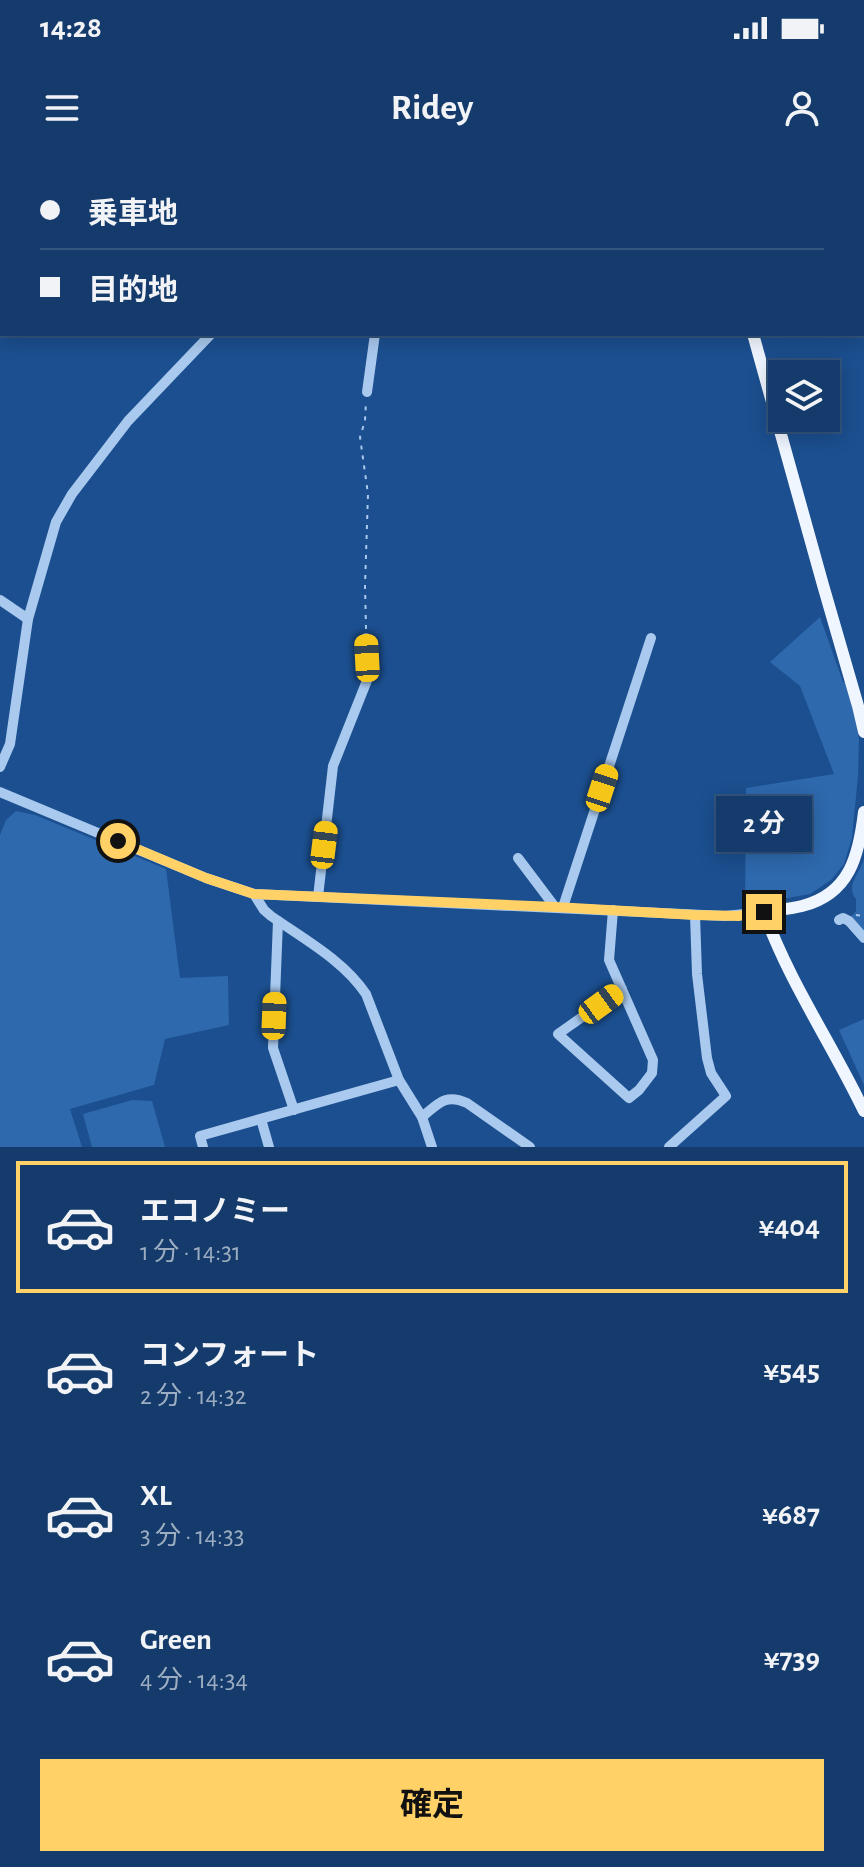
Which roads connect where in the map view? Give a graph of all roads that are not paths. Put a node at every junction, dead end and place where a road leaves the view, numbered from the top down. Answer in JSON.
{"nodes":[{"id":1,"x":209,"y":336,"type":"edge"},
{"id":2,"x":375,"y":336,"type":"edge"},
{"id":3,"x":754,"y":336,"type":"edge"},
{"id":4,"x":367,"y":392,"type":"road end"},
{"id":5,"x":0,"y":600,"type":"edge"},
{"id":6,"x":28,"y":619,"type":"junction"},
{"id":7,"x":366,"y":638,"type":"road end"},
{"id":8,"x":651,"y":638,"type":"dead end"},
{"id":9,"x":864,"y":732,"type":"edge"},
{"id":10,"x":0,"y":767,"type":"edge"},
{"id":11,"x":0,"y":792,"type":"edge"},
{"id":12,"x":864,"y":812,"type":"edge"},
{"id":13,"x":518,"y":858,"type":"dead end"},
{"id":14,"x":254,"y":894,"type":"junction"},
{"id":15,"x":318,"y":897,"type":"junction"},
{"id":16,"x":559,"y":907,"type":"junction"},
{"id":17,"x":613,"y":910,"type":"junction"},
{"id":18,"x":764,"y":912,"type":"junction"},
{"id":19,"x":695,"y":915,"type":"junction"},
{"id":20,"x":839,"y":920,"type":"dead end"},
{"id":21,"x":278,"y":921,"type":"junction"},
{"id":22,"x":864,"y":938,"type":"edge"},
{"id":23,"x":622,"y":989,"type":"junction"},
{"id":24,"x":399,"y":1080,"type":"junction"},
{"id":25,"x":294,"y":1110,"type":"junction"},
{"id":26,"x":864,"y":1111,"type":"edge"},
{"id":27,"x":422,"y":1117,"type":"junction"},
{"id":28,"x":261,"y":1119,"type":"junction"},
{"id":29,"x":203,"y":1147,"type":"edge"},
{"id":30,"x":269,"y":1147,"type":"edge"},
{"id":31,"x":432,"y":1147,"type":"edge"},
{"id":32,"x":530,"y":1147,"type":"edge"},
{"id":33,"x":669,"y":1147,"type":"edge"}],
"edges":[{"from":1,"to":6,"type":"street"},
{"from":2,"to":4,"type":"street"},
{"from":3,"to":9,"type":"main road"},
{"from":5,"to":6,"type":"street"},
{"from":6,"to":10,"type":"street"},
{"from":7,"to":15,"type":"street"},
{"from":8,"to":16,"type":"street"},
{"from":11,"to":14,"type":"street"},
{"from":12,"to":18,"type":"main road"},
{"from":13,"to":16,"type":"street"},
{"from":14,"to":15,"type":"street"},
{"from":14,"to":21,"type":"street"},
{"from":15,"to":16,"type":"street"},
{"from":16,"to":17,"type":"street"},
{"from":17,"to":19,"type":"street"},
{"from":17,"to":23,"type":"street"},
{"from":18,"to":19,"type":"street"},
{"from":18,"to":26,"type":"main road"},
{"from":19,"to":33,"type":"street"},
{"from":20,"to":22,"type":"street"},
{"from":21,"to":24,"type":"street"},
{"from":21,"to":25,"type":"street"},
{"from":23,"to":23,"type":"street"},
{"from":24,"to":25,"type":"street"},
{"from":24,"to":27,"type":"street"},
{"from":25,"to":28,"type":"street"},
{"from":27,"to":31,"type":"street"},
{"from":27,"to":32,"type":"street"},
{"from":28,"to":29,"type":"street"},
{"from":28,"to":30,"type":"street"}]}
